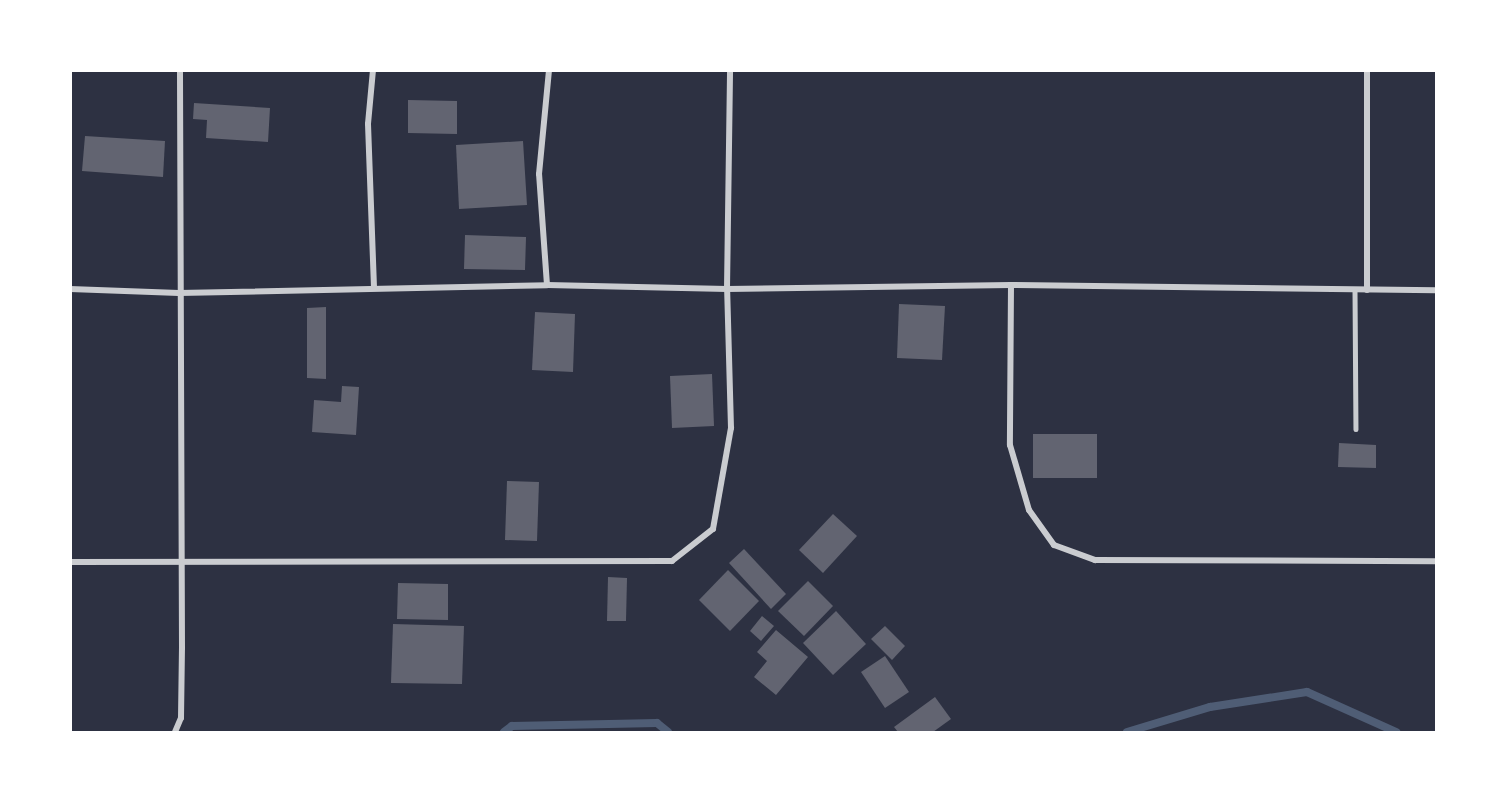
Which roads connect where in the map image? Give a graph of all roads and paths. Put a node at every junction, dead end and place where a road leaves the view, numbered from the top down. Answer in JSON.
{"nodes":[{"id":1,"x":180,"y":70,"type":"edge"},
{"id":2,"x":373,"y":70,"type":"edge"},
{"id":3,"x":549,"y":70,"type":"edge"},
{"id":4,"x":730,"y":70,"type":"edge"},
{"id":5,"x":1367,"y":70,"type":"edge"},
{"id":6,"x":547,"y":285,"type":"junction"},
{"id":7,"x":1011,"y":285,"type":"junction"},
{"id":8,"x":374,"y":287,"type":"junction"},
{"id":9,"x":70,"y":289,"type":"edge"},
{"id":10,"x":727,"y":289,"type":"junction"},
{"id":11,"x":1354,"y":290,"type":"junction"},
{"id":12,"x":1367,"y":290,"type":"junction"},
{"id":13,"x":1437,"y":290,"type":"edge"},
{"id":14,"x":179,"y":293,"type":"junction"},
{"id":15,"x":1356,"y":429,"type":"dead end"},
{"id":16,"x":1437,"y":561,"type":"edge"},
{"id":17,"x":70,"y":562,"type":"edge"},
{"id":18,"x":179,"y":562,"type":"junction"},
{"id":19,"x":175,"y":732,"type":"edge"}],
"edges":[{"from":1,"to":14,"type":"street"},
{"from":2,"to":8,"type":"street"},
{"from":3,"to":6,"type":"street"},
{"from":4,"to":10,"type":"street"},
{"from":5,"to":12,"type":"street"},
{"from":6,"to":8,"type":"street"},
{"from":6,"to":10,"type":"street"},
{"from":7,"to":10,"type":"street"},
{"from":7,"to":11,"type":"street"},
{"from":7,"to":16,"type":"street"},
{"from":8,"to":14,"type":"street"},
{"from":9,"to":14,"type":"street"},
{"from":10,"to":18,"type":"street"},
{"from":11,"to":12,"type":"street"},
{"from":11,"to":15,"type":"lane"},
{"from":12,"to":13,"type":"street"},
{"from":14,"to":18,"type":"street"},
{"from":17,"to":18,"type":"street"},
{"from":18,"to":19,"type":"street"}]}
